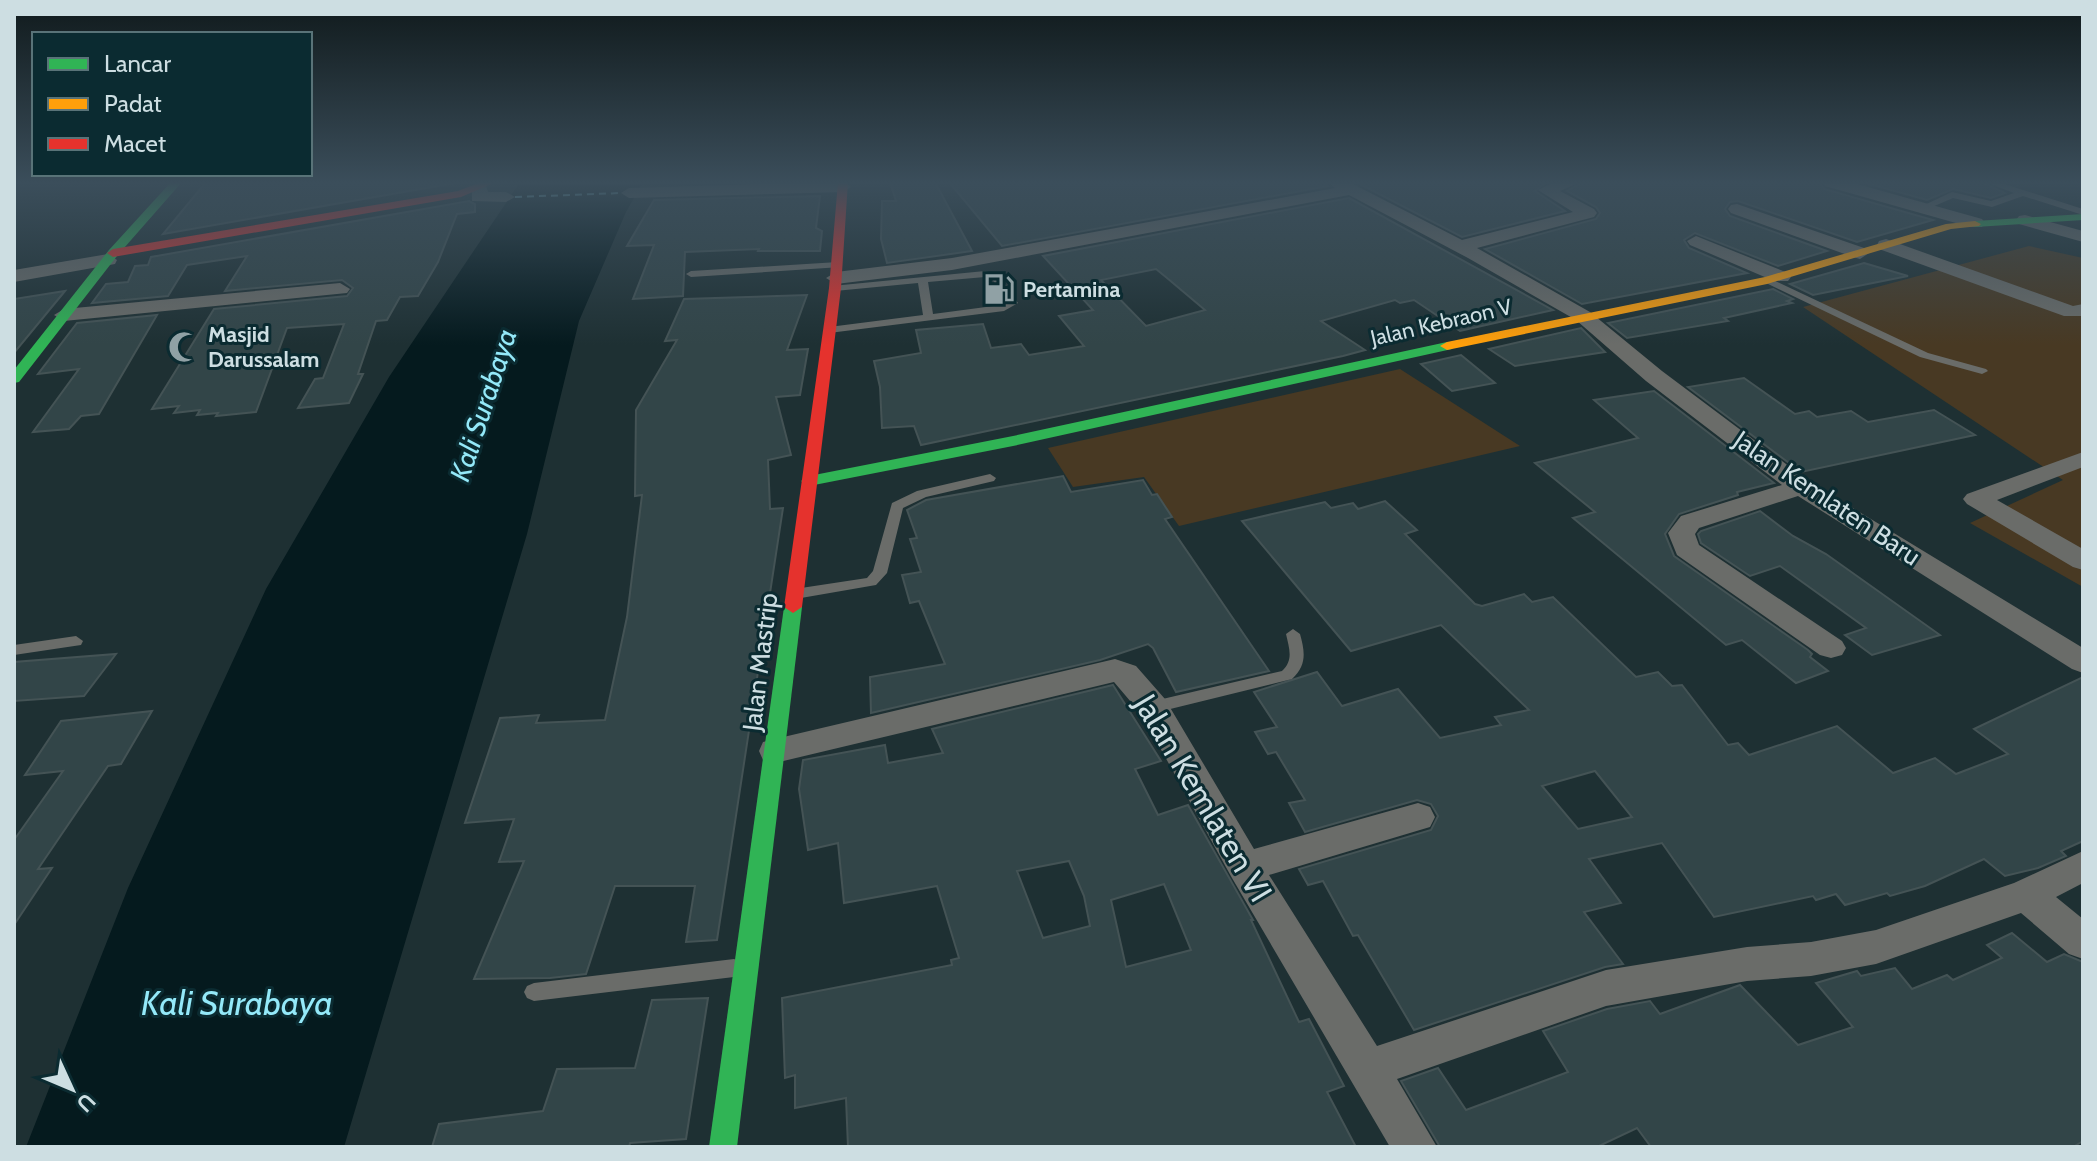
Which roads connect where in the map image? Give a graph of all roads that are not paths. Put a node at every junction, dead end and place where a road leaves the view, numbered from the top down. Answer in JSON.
{"nodes":[{"id":1,"x":129,"y":236,"type":"edge"},
{"id":2,"x":221,"y":236,"type":"edge"},
{"id":3,"x":839,"y":236,"type":"edge"},
{"id":4,"x":1091,"y":236,"type":"edge"},
{"id":5,"x":1442,"y":236,"type":"edge"},
{"id":6,"x":1501,"y":236,"type":"edge"},
{"id":7,"x":1813,"y":236,"type":"edge"},
{"id":8,"x":1916,"y":236,"type":"edge"},
{"id":9,"x":1696,"y":241,"type":"dead end"},
{"id":10,"x":1886,"y":245,"type":"junction"},
{"id":11,"x":1461,"y":246,"type":"junction"},
{"id":12,"x":1860,"y":253,"type":"junction"},
{"id":13,"x":111,"y":257,"type":"junction"},
{"id":14,"x":691,"y":274,"type":"dead end"},
{"id":15,"x":14,"y":276,"type":"edge"},
{"id":16,"x":836,"y":277,"type":"junction"},
{"id":17,"x":1774,"y":278,"type":"junction"},
{"id":18,"x":923,"y":281,"type":"junction"},
{"id":19,"x":52,"y":282,"type":"dead end"},
{"id":20,"x":14,"y":289,"type":"edge"},
{"id":21,"x":340,"y":289,"type":"dead end"},
{"id":22,"x":2083,"y":310,"type":"edge"},
{"id":23,"x":64,"y":315,"type":"junction"},
{"id":24,"x":1583,"y":316,"type":"junction"},
{"id":25,"x":929,"y":318,"type":"junction"},
{"id":26,"x":829,"y":330,"type":"junction"},
{"id":27,"x":1982,"y":371,"type":"dead end"},
{"id":28,"x":14,"y":379,"type":"edge"},
{"id":29,"x":2083,"y":459,"type":"edge"},
{"id":30,"x":990,"y":478,"type":"dead end"},
{"id":31,"x":809,"y":481,"type":"junction"},
{"id":32,"x":1801,"y":487,"type":"junction"},
{"id":33,"x":2083,"y":561,"type":"edge"},
{"id":34,"x":795,"y":594,"type":"junction"},
{"id":35,"x":1293,"y":634,"type":"dead end"},
{"id":36,"x":76,"y":641,"type":"dead end"},
{"id":37,"x":1831,"y":648,"type":"dead end"},
{"id":38,"x":14,"y":650,"type":"edge"},
{"id":39,"x":2083,"y":662,"type":"edge"},
{"id":40,"x":1154,"y":707,"type":"junction"},
{"id":41,"x":775,"y":751,"type":"junction"},
{"id":42,"x":1418,"y":817,"type":"dead end"},
{"id":43,"x":2083,"y":866,"type":"edge"},
{"id":44,"x":1245,"y":867,"type":"junction"},
{"id":45,"x":2026,"y":895,"type":"junction"},
{"id":46,"x":2083,"y":942,"type":"edge"},
{"id":47,"x":747,"y":966,"type":"junction"},
{"id":48,"x":534,"y":992,"type":"dead end"},
{"id":49,"x":1367,"y":1069,"type":"junction"},
{"id":50,"x":723,"y":1147,"type":"edge"},
{"id":51,"x":1415,"y":1147,"type":"edge"}],
"edges":[{"from":1,"to":13,"type":"street"},
{"from":2,"to":13,"type":"street"},
{"from":3,"to":16,"type":"street","name":"Jalan Mastrip"},
{"from":4,"to":16,"type":"street"},
{"from":5,"to":11,"type":"street","name":"Jalan Kemlaten Baru"},
{"from":6,"to":11,"type":"street"},
{"from":7,"to":12,"type":"street"},
{"from":8,"to":10,"type":"street","name":"Jalan Kebraon V"},
{"from":9,"to":17,"type":"street"},
{"from":10,"to":12,"type":"street","name":"Jalan Kebraon V"},
{"from":10,"to":22,"type":"street"},
{"from":11,"to":24,"type":"street","name":"Jalan Kemlaten Baru"},
{"from":12,"to":17,"type":"street","name":"Jalan Kebraon V"},
{"from":13,"to":15,"type":"street"},
{"from":13,"to":23,"type":"street"},
{"from":14,"to":16,"type":"lane"},
{"from":16,"to":18,"type":"lane"},
{"from":16,"to":26,"type":"street","name":"Jalan Mastrip"},
{"from":17,"to":24,"type":"street","name":"Jalan Kebraon V"},
{"from":17,"to":27,"type":"lane"},
{"from":18,"to":25,"type":"lane"},
{"from":18,"to":25,"type":"lane"},
{"from":19,"to":20,"type":"street"},
{"from":21,"to":23,"type":"street"},
{"from":23,"to":28,"type":"street"},
{"from":24,"to":31,"type":"street","name":"Jalan Kebraon V"},
{"from":24,"to":32,"type":"street","name":"Jalan Kemlaten Baru"},
{"from":25,"to":26,"type":"lane"},
{"from":26,"to":31,"type":"street","name":"Jalan Mastrip"},
{"from":29,"to":33,"type":"street"},
{"from":30,"to":34,"type":"lane"},
{"from":31,"to":34,"type":"street","name":"Jalan Mastrip"},
{"from":32,"to":37,"type":"street"},
{"from":32,"to":39,"type":"street","name":"Jalan Kemlaten Baru"},
{"from":34,"to":41,"type":"street","name":"Jalan Mastrip"},
{"from":35,"to":40,"type":"lane"},
{"from":36,"to":38,"type":"lane"},
{"from":40,"to":41,"type":"street","name":"Jalan Kemlaten VI"},
{"from":40,"to":44,"type":"street","name":"Jalan Kemlaten VI"},
{"from":41,"to":47,"type":"street","name":"Jalan Mastrip"},
{"from":42,"to":44,"type":"street"},
{"from":43,"to":45,"type":"street"},
{"from":44,"to":49,"type":"street","name":"Jalan Kemlaten VI"},
{"from":45,"to":46,"type":"street"},
{"from":45,"to":49,"type":"street"},
{"from":47,"to":48,"type":"lane"},
{"from":47,"to":50,"type":"street","name":"Jalan Mastrip"},
{"from":49,"to":51,"type":"street","name":"Jalan Kemlaten VI"}]}
